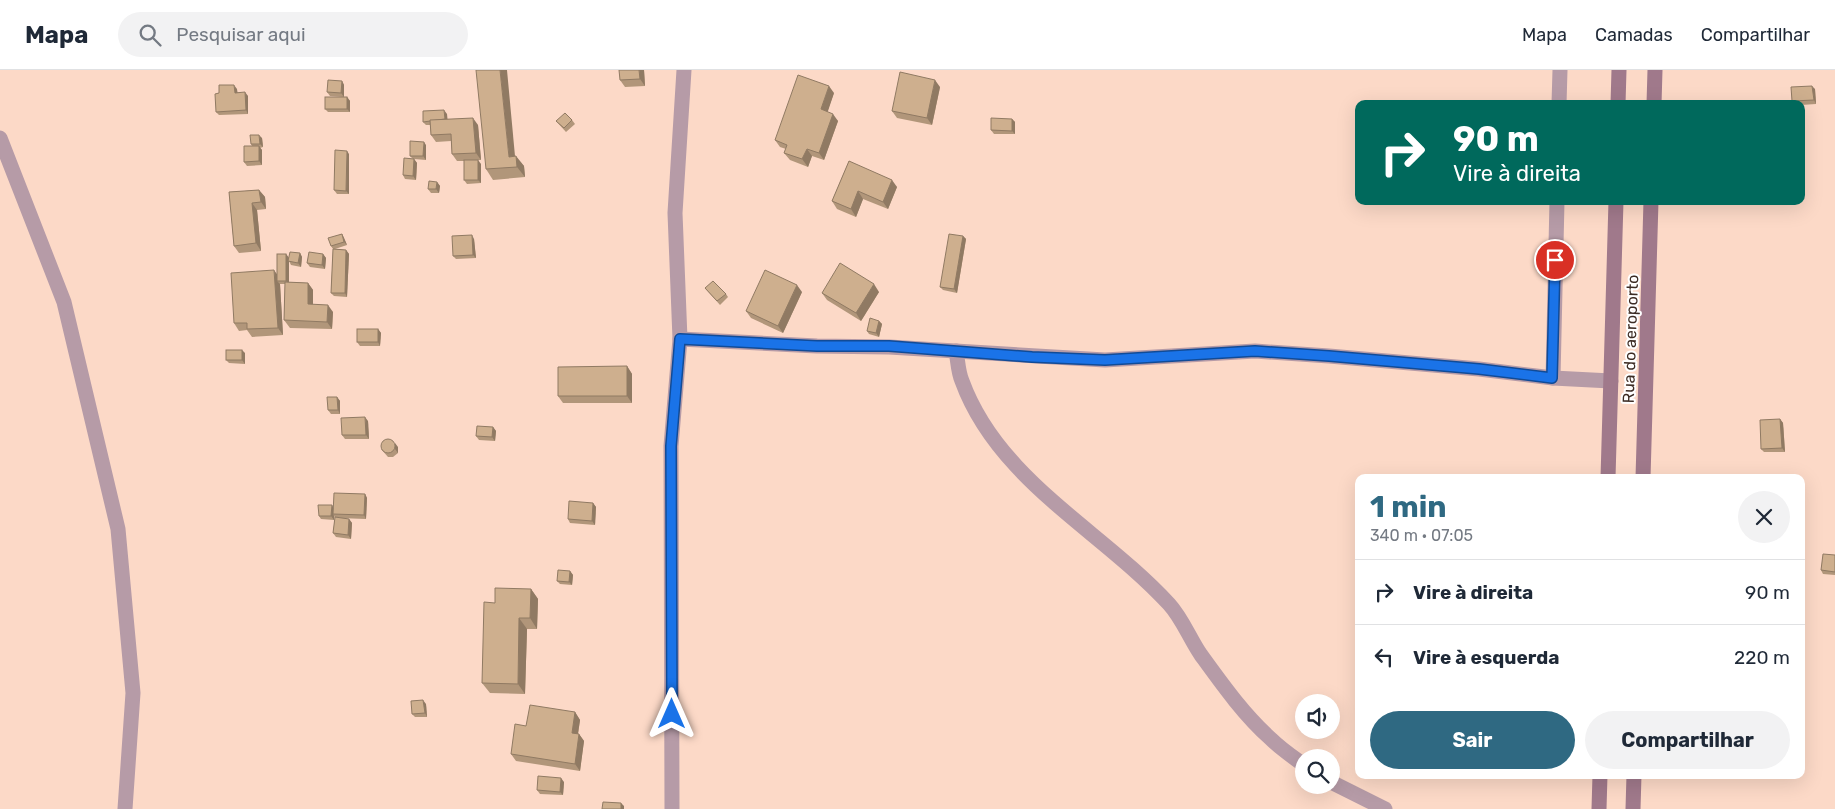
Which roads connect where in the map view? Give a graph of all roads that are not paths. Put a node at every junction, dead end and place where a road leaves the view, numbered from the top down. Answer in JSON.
{"nodes":[{"id":1,"x":684,"y":70,"type":"edge"},
{"id":2,"x":1560,"y":70,"type":"edge"},
{"id":3,"x":1619,"y":70,"type":"edge"},
{"id":4,"x":1655,"y":70,"type":"edge"},
{"id":5,"x":1559,"y":100,"type":"edge"},
{"id":6,"x":1618,"y":100,"type":"edge"},
{"id":7,"x":1654,"y":100,"type":"edge"},
{"id":8,"x":0,"y":138,"type":"edge"},
{"id":9,"x":1557,"y":205,"type":"edge"},
{"id":10,"x":1616,"y":205,"type":"edge"},
{"id":11,"x":1651,"y":205,"type":"edge"},
{"id":12,"x":680,"y":339,"type":"junction"},
{"id":13,"x":956,"y":351,"type":"junction"},
{"id":14,"x":1552,"y":378,"type":"junction"},
{"id":15,"x":1611,"y":381,"type":"junction"},
{"id":16,"x":1608,"y":474,"type":"edge"},
{"id":17,"x":1643,"y":474,"type":"edge"},
{"id":18,"x":1295,"y":758,"type":"edge"},
{"id":19,"x":1600,"y":779,"type":"edge"},
{"id":20,"x":1634,"y":779,"type":"edge"},
{"id":21,"x":1340,"y":786,"type":"edge"},
{"id":22,"x":125,"y":809,"type":"edge"},
{"id":23,"x":672,"y":809,"type":"edge"},
{"id":24,"x":1385,"y":809,"type":"edge"},
{"id":25,"x":1599,"y":809,"type":"edge"},
{"id":26,"x":1633,"y":809,"type":"edge"}],
"edges":[{"from":1,"to":12,"type":"street"},
{"from":2,"to":5,"type":"street"},
{"from":3,"to":6,"type":"main road"},
{"from":4,"to":7,"type":"main road"},
{"from":8,"to":22,"type":"street"},
{"from":9,"to":14,"type":"street"},
{"from":10,"to":15,"type":"main road","name":"Rua do aeroporto"},
{"from":11,"to":17,"type":"main road","name":"Rua do aeroporto"},
{"from":12,"to":13,"type":"street"},
{"from":12,"to":23,"type":"street"},
{"from":13,"to":14,"type":"street"},
{"from":13,"to":18,"type":"street"},
{"from":14,"to":15,"type":"street"},
{"from":15,"to":16,"type":"main road","name":"Rua do aeroporto"},
{"from":19,"to":25,"type":"main road"},
{"from":20,"to":26,"type":"main road"},
{"from":21,"to":24,"type":"street"}]}
